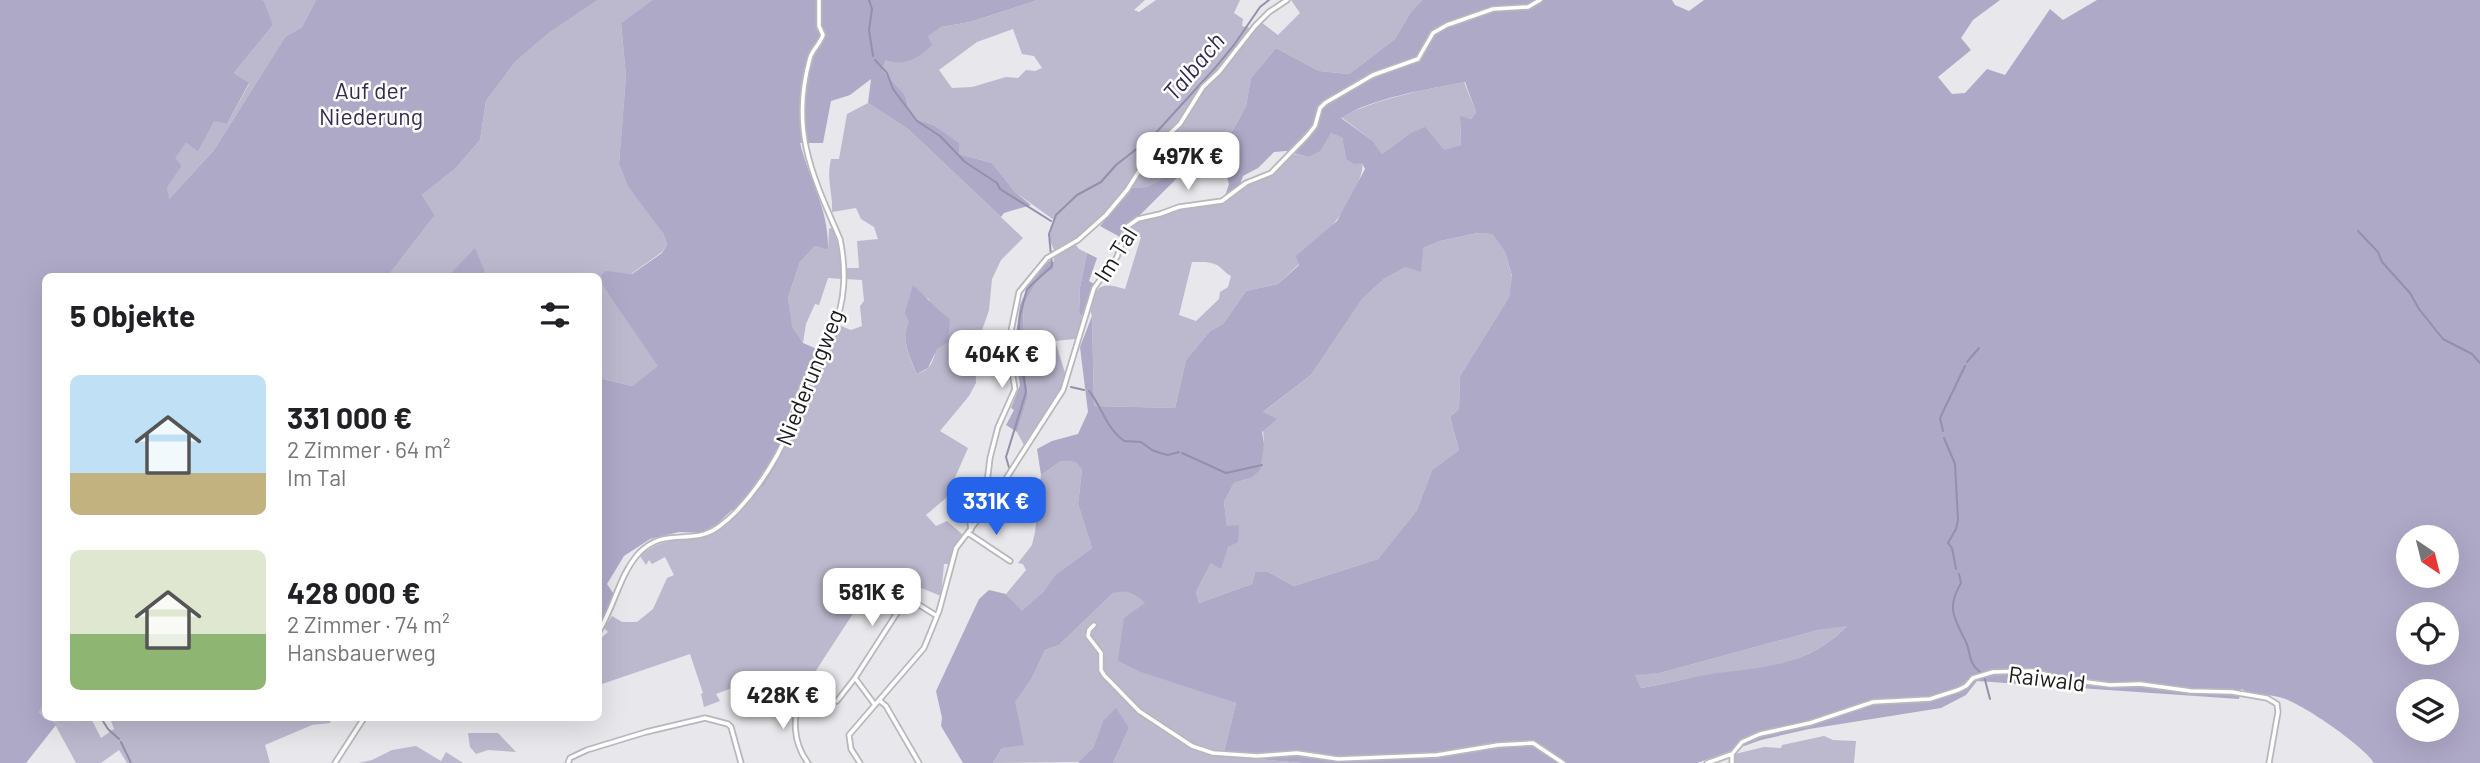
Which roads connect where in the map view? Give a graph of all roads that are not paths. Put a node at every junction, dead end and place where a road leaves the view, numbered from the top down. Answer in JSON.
{"nodes":[{"id":1,"x":819,"y":0,"type":"edge"},
{"id":2,"x":1287,"y":0,"type":"edge"},
{"id":3,"x":1540,"y":0,"type":"edge"},
{"id":4,"x":969,"y":531,"type":"junction"},
{"id":5,"x":1010,"y":561,"type":"dead end"},
{"id":6,"x":937,"y":616,"type":"junction"},
{"id":7,"x":1094,"y":625,"type":"dead end"},
{"id":8,"x":602,"y":627,"type":"edge"},
{"id":9,"x":855,"y":678,"type":"junction"},
{"id":10,"x":800,"y":691,"type":"dead end"},
{"id":11,"x":879,"y":700,"type":"junction"},
{"id":12,"x":836,"y":701,"type":"dead end"},
{"id":13,"x":875,"y":705,"type":"junction"},
{"id":14,"x":362,"y":721,"type":"edge"},
{"id":15,"x":1732,"y":754,"type":"junction"},
{"id":16,"x":335,"y":763,"type":"edge"},
{"id":17,"x":568,"y":763,"type":"edge"},
{"id":18,"x":741,"y":763,"type":"edge"},
{"id":19,"x":808,"y":763,"type":"edge"},
{"id":20,"x":860,"y":763,"type":"edge"},
{"id":21,"x":919,"y":763,"type":"edge"},
{"id":22,"x":1563,"y":763,"type":"edge"},
{"id":23,"x":1707,"y":763,"type":"edge"},
{"id":24,"x":1732,"y":763,"type":"edge"},
{"id":25,"x":2269,"y":763,"type":"edge"}],
"edges":[{"from":1,"to":8,"type":"street","name":"Niederungweg"},
{"from":2,"to":4,"type":"street","name":"Im Tal"},
{"from":3,"to":4,"type":"street","name":"Im Tal"},
{"from":4,"to":5,"type":"street"},
{"from":4,"to":6,"type":"street","name":"Im Tal"},
{"from":6,"to":9,"type":"street"},
{"from":6,"to":11,"type":"street","name":"Im Tal"},
{"from":7,"to":22,"type":"street"},
{"from":9,"to":12,"type":"street"},
{"from":9,"to":13,"type":"street"},
{"from":10,"to":19,"type":"street"},
{"from":11,"to":13,"type":"street","name":"Im Tal"},
{"from":11,"to":21,"type":"street"},
{"from":13,"to":20,"type":"street","name":"Im Tal"},
{"from":14,"to":16,"type":"street"},
{"from":15,"to":23,"type":"street","name":"Raiwald"},
{"from":15,"to":24,"type":"street"},
{"from":15,"to":25,"type":"street","name":"Raiwald"},
{"from":17,"to":18,"type":"street"}]}
